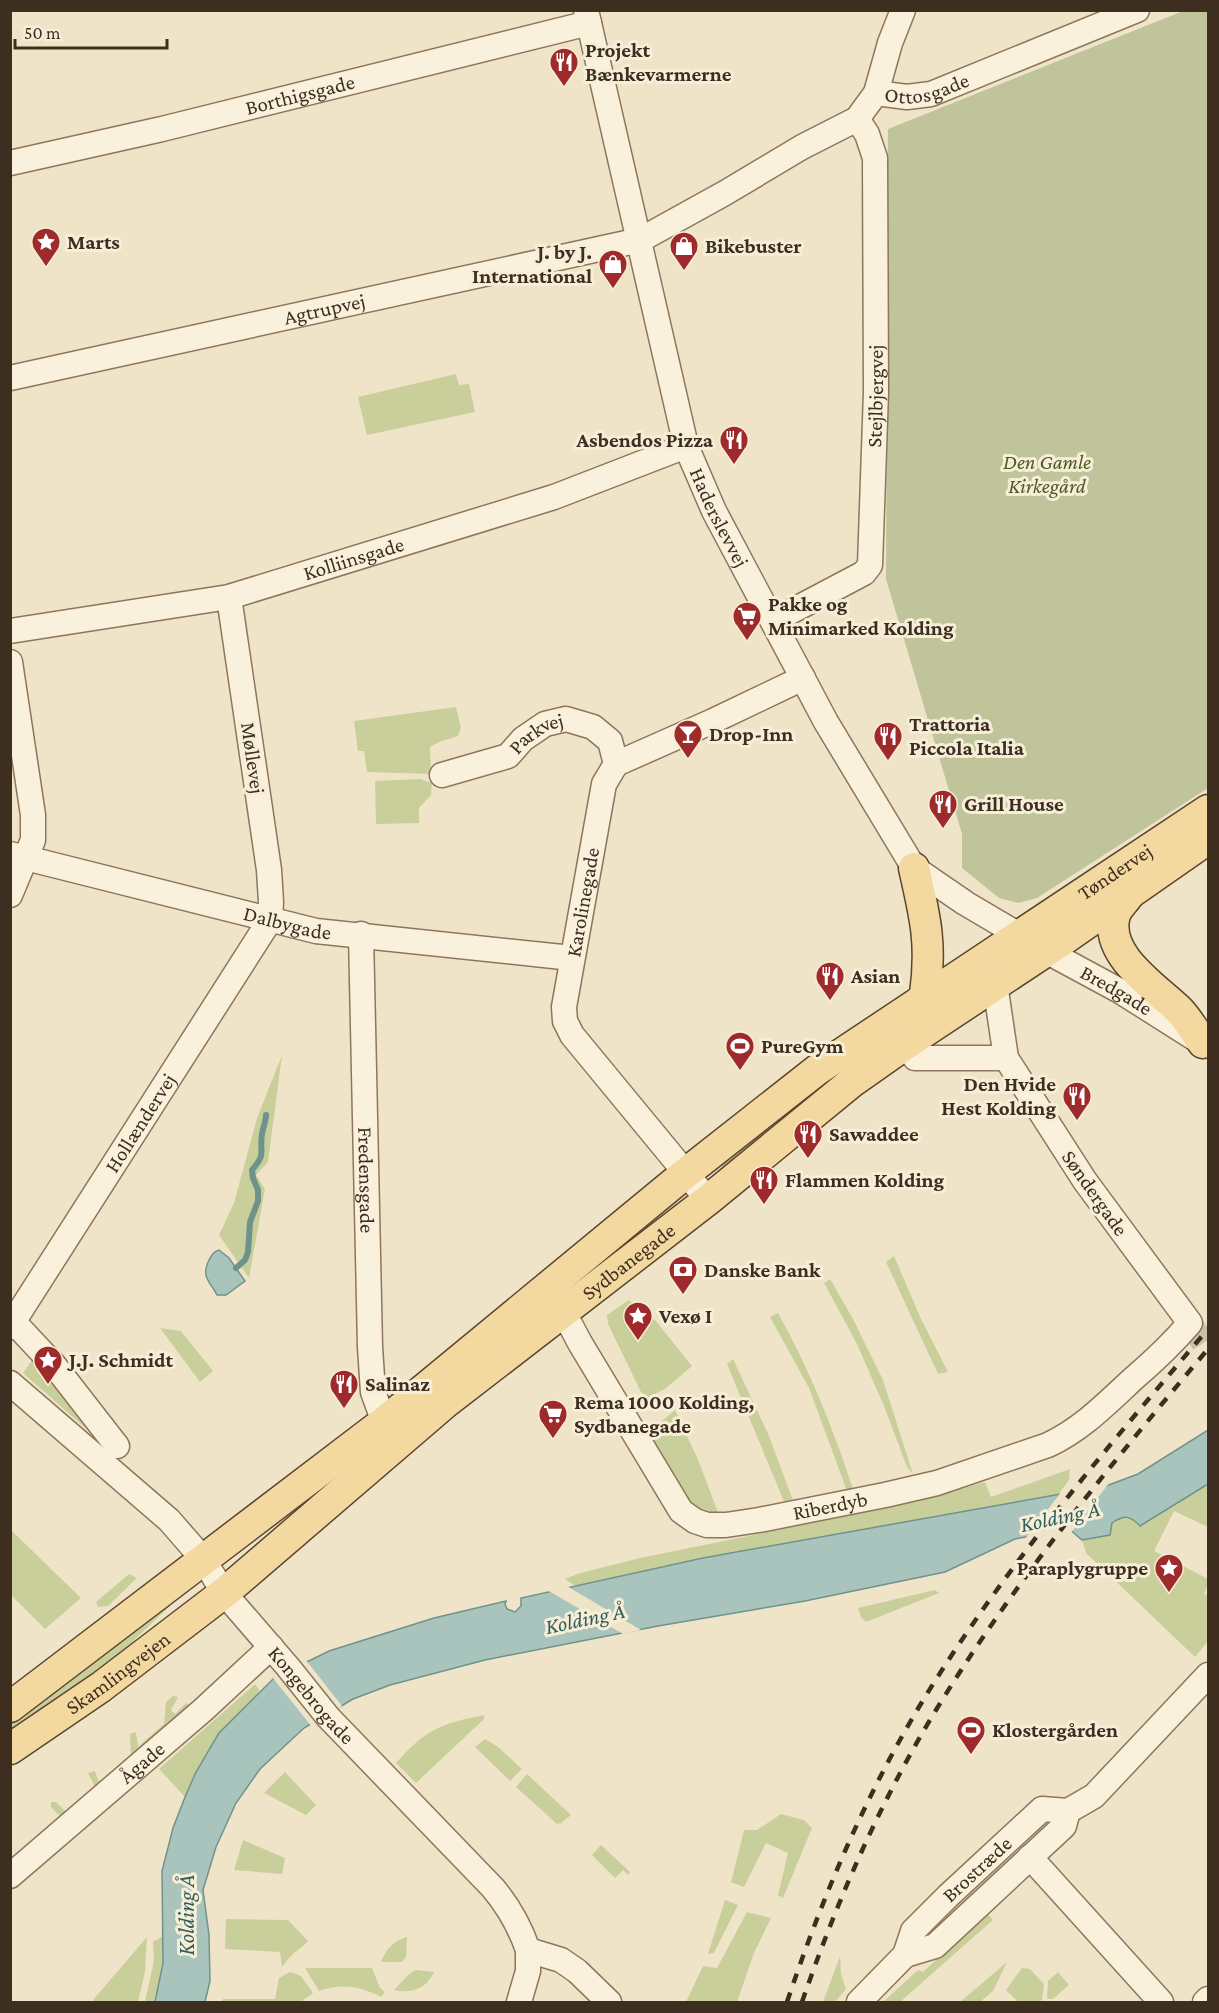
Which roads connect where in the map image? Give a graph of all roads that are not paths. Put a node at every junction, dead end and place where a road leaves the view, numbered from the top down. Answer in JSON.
{"nodes":[{"id":1,"x":903,"y":10,"type":"edge"},
{"id":2,"x":1137,"y":10,"type":"edge"},
{"id":3,"x":587,"y":17,"type":"edge"},
{"id":4,"x":876,"y":93,"type":"junction"},
{"id":5,"x":857,"y":119,"type":"junction"},
{"id":6,"x":10,"y":163,"type":"edge"},
{"id":7,"x":640,"y":240,"type":"junction"},
{"id":8,"x":10,"y":378,"type":"edge"},
{"id":9,"x":686,"y":446,"type":"junction"},
{"id":10,"x":229,"y":597,"type":"junction"},
{"id":11,"x":772,"y":621,"type":"junction"},
{"id":12,"x":10,"y":630,"type":"edge"},
{"id":13,"x":10,"y":662,"type":"edge"},
{"id":14,"x":803,"y":678,"type":"junction"},
{"id":15,"x":616,"y":764,"type":"junction"},
{"id":16,"x":442,"y":775,"type":"dead end"},
{"id":17,"x":1209,"y":810,"type":"edge"},
{"id":18,"x":1209,"y":839,"type":"edge"},
{"id":19,"x":18,"y":856,"type":"edge"},
{"id":20,"x":914,"y":868,"type":"junction"},
{"id":21,"x":10,"y":895,"type":"edge"},
{"id":22,"x":1128,"y":896,"type":"junction"},
{"id":23,"x":270,"y":920,"type":"junction"},
{"id":24,"x":361,"y":934,"type":"junction"},
{"id":25,"x":1021,"y":935,"type":"junction"},
{"id":26,"x":1046,"y":951,"type":"junction"},
{"id":27,"x":572,"y":958,"type":"junction"},
{"id":28,"x":995,"y":984,"type":"junction"},
{"id":29,"x":922,"y":999,"type":"junction"},
{"id":30,"x":906,"y":1044,"type":"junction"},
{"id":31,"x":1206,"y":1046,"type":"edge"},
{"id":32,"x":1006,"y":1058,"type":"junction"},
{"id":33,"x":686,"y":1173,"type":"junction"},
{"id":34,"x":708,"y":1200,"type":"junction"},
{"id":35,"x":550,"y":1286,"type":"junction"},
{"id":36,"x":564,"y":1312,"type":"junction"},
{"id":37,"x":12,"y":1322,"type":"edge"},
{"id":38,"x":1190,"y":1323,"type":"joint"},
{"id":39,"x":10,"y":1383,"type":"edge"},
{"id":40,"x":384,"y":1422,"type":"junction"},
{"id":41,"x":117,"y":1446,"type":"dead end"},
{"id":42,"x":202,"y":1559,"type":"junction"},
{"id":43,"x":224,"y":1593,"type":"junction"},
{"id":44,"x":271,"y":1647,"type":"junction"},
{"id":45,"x":1209,"y":1675,"type":"edge"},
{"id":46,"x":10,"y":1707,"type":"edge"},
{"id":47,"x":10,"y":1749,"type":"edge"},
{"id":48,"x":1068,"y":1811,"type":"junction"},
{"id":49,"x":1030,"y":1857,"type":"junction"},
{"id":50,"x":10,"y":1876,"type":"edge"},
{"id":51,"x":528,"y":1950,"type":"junction"},
{"id":52,"x":905,"y":1955,"type":"junction"},
{"id":53,"x":1209,"y":1999,"type":"edge"},
{"id":54,"x":519,"y":2002,"type":"edge"},
{"id":55,"x":609,"y":2002,"type":"edge"},
{"id":56,"x":858,"y":2002,"type":"edge"},
{"id":57,"x":1161,"y":2002,"type":"edge"},
{"id":58,"x":1205,"y":2002,"type":"edge"}],
"edges":[{"from":1,"to":4,"type":"street"},
{"from":2,"to":4,"type":"street","name":"Ottosgade"},
{"from":3,"to":6,"type":"street","name":"Borthigsgade"},
{"from":3,"to":7,"type":"street","name":"Haderslevvej"},
{"from":4,"to":5,"type":"street","name":"Ottosgade"},
{"from":5,"to":7,"type":"street","name":"Ottosgade"},
{"from":5,"to":11,"type":"street","name":"Stejlbjergvej"},
{"from":7,"to":8,"type":"street","name":"Agtrupvej"},
{"from":7,"to":9,"type":"street","name":"Haderslevvej"},
{"from":9,"to":10,"type":"street","name":"Kolliinsgade"},
{"from":9,"to":11,"type":"street","name":"Haderslevvej"},
{"from":10,"to":12,"type":"street","name":"Kolliinsgade"},
{"from":10,"to":23,"type":"street","name":"Møllevej"},
{"from":11,"to":14,"type":"street","name":"Haderslevvej"},
{"from":13,"to":19,"type":"street"},
{"from":14,"to":15,"type":"street"},
{"from":14,"to":20,"type":"street","name":"Haderslevvej"},
{"from":15,"to":16,"type":"street","name":"Parkvej"},
{"from":15,"to":27,"type":"street","name":"Karolinegade"},
{"from":17,"to":25,"type":"main road","name":"Tøndervej"},
{"from":18,"to":22,"type":"main road","name":"Tøndervej"},
{"from":19,"to":21,"type":"street"},
{"from":19,"to":23,"type":"street","name":"Dalbygade"},
{"from":20,"to":25,"type":"street","name":"Haderslevvej"},
{"from":20,"to":29,"type":"main road"},
{"from":22,"to":26,"type":"main road","name":"Tøndervej"},
{"from":22,"to":31,"type":"main road"},
{"from":23,"to":24,"type":"street","name":"Dalbygade"},
{"from":23,"to":37,"type":"street","name":"Hollændervej"},
{"from":24,"to":27,"type":"street","name":"Dalbygade"},
{"from":24,"to":40,"type":"street","name":"Fredensgade"},
{"from":25,"to":26,"type":"street","name":"Bredgade"},
{"from":25,"to":29,"type":"main road","name":"Sydbanegade"},
{"from":26,"to":28,"type":"main road","name":"Sydbanegade"},
{"from":26,"to":31,"type":"street","name":"Bredgade"},
{"from":27,"to":33,"type":"street","name":"Karolinegade"},
{"from":28,"to":30,"type":"main road","name":"Sydbanegade"},
{"from":28,"to":32,"type":"street","name":"Søndergade"},
{"from":29,"to":33,"type":"main road","name":"Sydbanegade"},
{"from":30,"to":32,"type":"street"},
{"from":30,"to":34,"type":"main road","name":"Sydbanegade"},
{"from":32,"to":38,"type":"street","name":"Søndergade"},
{"from":33,"to":34,"type":"street","name":"Karolinegade"},
{"from":33,"to":35,"type":"main road","name":"Sydbanegade"},
{"from":34,"to":36,"type":"main road","name":"Sydbanegade"},
{"from":35,"to":36,"type":"street","name":"Riberdyb"},
{"from":35,"to":40,"type":"main road","name":"Sydbanegade"},
{"from":36,"to":38,"type":"street","name":"Riberdyb"},
{"from":36,"to":43,"type":"main road","name":"Sydbanegade"},
{"from":37,"to":41,"type":"street"},
{"from":39,"to":42,"type":"street","name":"Kongebrogade"},
{"from":40,"to":42,"type":"main road","name":"Sydbanegade"},
{"from":42,"to":43,"type":"street","name":"Kongebrogade"},
{"from":42,"to":46,"type":"main road","name":"Skamlingvejen"},
{"from":43,"to":44,"type":"street","name":"Kongebrogade"},
{"from":43,"to":47,"type":"main road","name":"Skamlingvejen"},
{"from":44,"to":50,"type":"street","name":"Ågade"},
{"from":44,"to":51,"type":"street","name":"Kongebrogade"},
{"from":45,"to":48,"type":"street","name":"Brostræde"},
{"from":48,"to":49,"type":"street","name":"Brostræde"},
{"from":48,"to":52,"type":"street","name":"Brostræde"},
{"from":49,"to":52,"type":"street","name":"Brostræde"},
{"from":49,"to":57,"type":"street"},
{"from":51,"to":54,"type":"street"},
{"from":51,"to":55,"type":"street"},
{"from":52,"to":56,"type":"street","name":"Brostræde"},
{"from":53,"to":58,"type":"street"}]}
